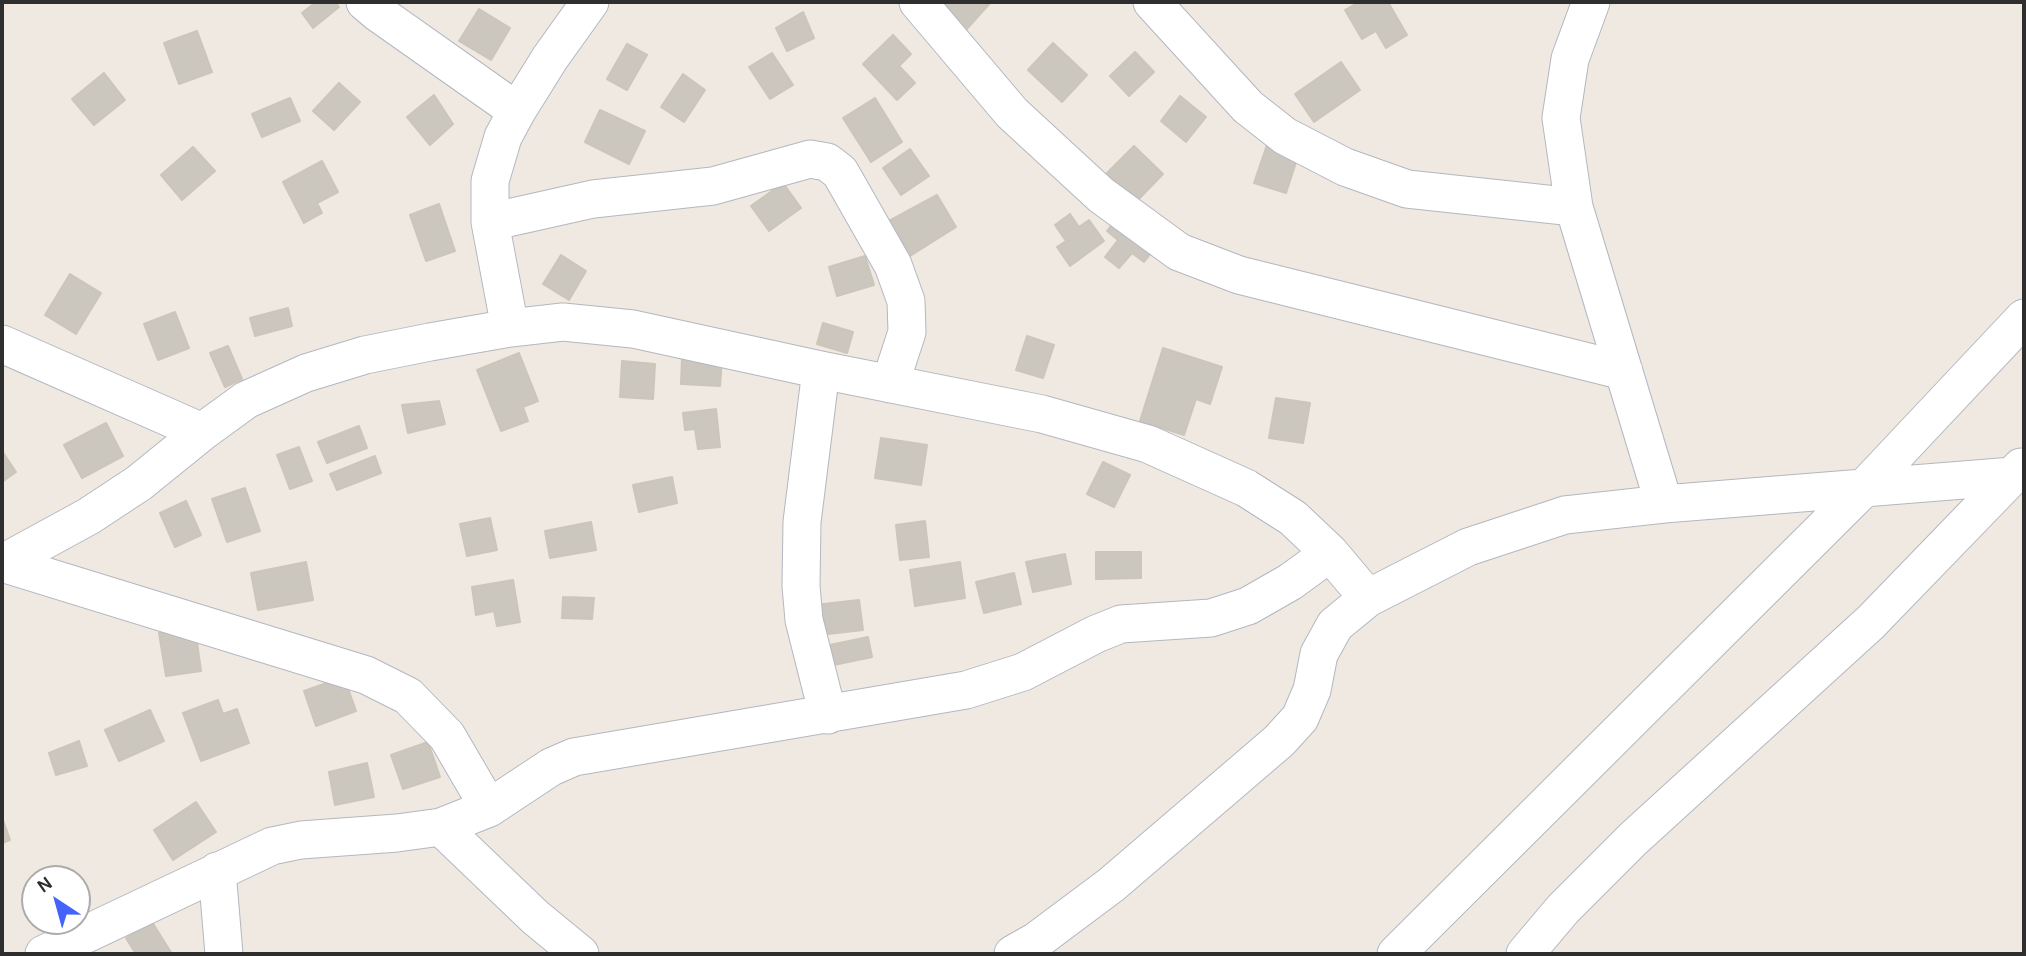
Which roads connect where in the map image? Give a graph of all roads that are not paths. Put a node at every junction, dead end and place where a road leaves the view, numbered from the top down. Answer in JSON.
{"nodes":[{"id":1,"x":365,"y":2,"type":"edge"},
{"id":2,"x":590,"y":2,"type":"edge"},
{"id":3,"x":918,"y":2,"type":"edge"},
{"id":4,"x":1152,"y":2,"type":"edge"},
{"id":5,"x":1591,"y":2,"type":"edge"},
{"id":6,"x":517,"y":111,"type":"junction"},
{"id":7,"x":1574,"y":207,"type":"junction"},
{"id":8,"x":490,"y":222,"type":"junction"},
{"id":9,"x":2024,"y":318,"type":"edge"},
{"id":10,"x":510,"y":328,"type":"junction"},
{"id":11,"x":2,"y":344,"type":"edge"},
{"id":12,"x":821,"y":370,"type":"junction"},
{"id":13,"x":1624,"y":371,"type":"junction"},
{"id":14,"x":890,"y":384,"type":"junction"},
{"id":15,"x":202,"y":432,"type":"junction"},
{"id":16,"x":2018,"y":470,"type":"edge"},
{"id":17,"x":1864,"y":488,"type":"junction"},
{"id":18,"x":1664,"y":504,"type":"junction"},
{"id":19,"x":1330,"y":554,"type":"junction"},
{"id":20,"x":2,"y":563,"type":"edge"},
{"id":21,"x":1368,"y":598,"type":"junction"},
{"id":22,"x":828,"y":715,"type":"junction"},
{"id":23,"x":489,"y":808,"type":"junction"},
{"id":24,"x":440,"y":827,"type":"junction"},
{"id":25,"x":217,"y":871,"type":"junction"},
{"id":26,"x":44,"y":954,"type":"edge"},
{"id":27,"x":224,"y":954,"type":"edge"},
{"id":28,"x":580,"y":954,"type":"edge"},
{"id":29,"x":1013,"y":954,"type":"edge"},
{"id":30,"x":1396,"y":954,"type":"edge"},
{"id":31,"x":1525,"y":954,"type":"edge"}],
"edges":[{"from":1,"to":6,"type":"street"},
{"from":2,"to":6,"type":"street"},
{"from":3,"to":13,"type":"street"},
{"from":4,"to":7,"type":"street"},
{"from":5,"to":7,"type":"street"},
{"from":6,"to":8,"type":"street"},
{"from":7,"to":13,"type":"street"},
{"from":8,"to":10,"type":"street"},
{"from":8,"to":14,"type":"street"},
{"from":9,"to":17,"type":"street"},
{"from":10,"to":12,"type":"street"},
{"from":10,"to":15,"type":"street"},
{"from":11,"to":15,"type":"street"},
{"from":12,"to":14,"type":"street"},
{"from":12,"to":22,"type":"street"},
{"from":13,"to":18,"type":"street"},
{"from":14,"to":19,"type":"street"},
{"from":15,"to":20,"type":"street"},
{"from":16,"to":17,"type":"street"},
{"from":16,"to":31,"type":"street"},
{"from":17,"to":18,"type":"street"},
{"from":17,"to":30,"type":"street"},
{"from":18,"to":21,"type":"street"},
{"from":19,"to":21,"type":"street"},
{"from":19,"to":22,"type":"street"},
{"from":20,"to":23,"type":"street"},
{"from":21,"to":29,"type":"street"},
{"from":22,"to":23,"type":"street"},
{"from":23,"to":24,"type":"street"},
{"from":24,"to":25,"type":"street"},
{"from":24,"to":28,"type":"street"},
{"from":25,"to":26,"type":"street"},
{"from":25,"to":27,"type":"street"}]}
